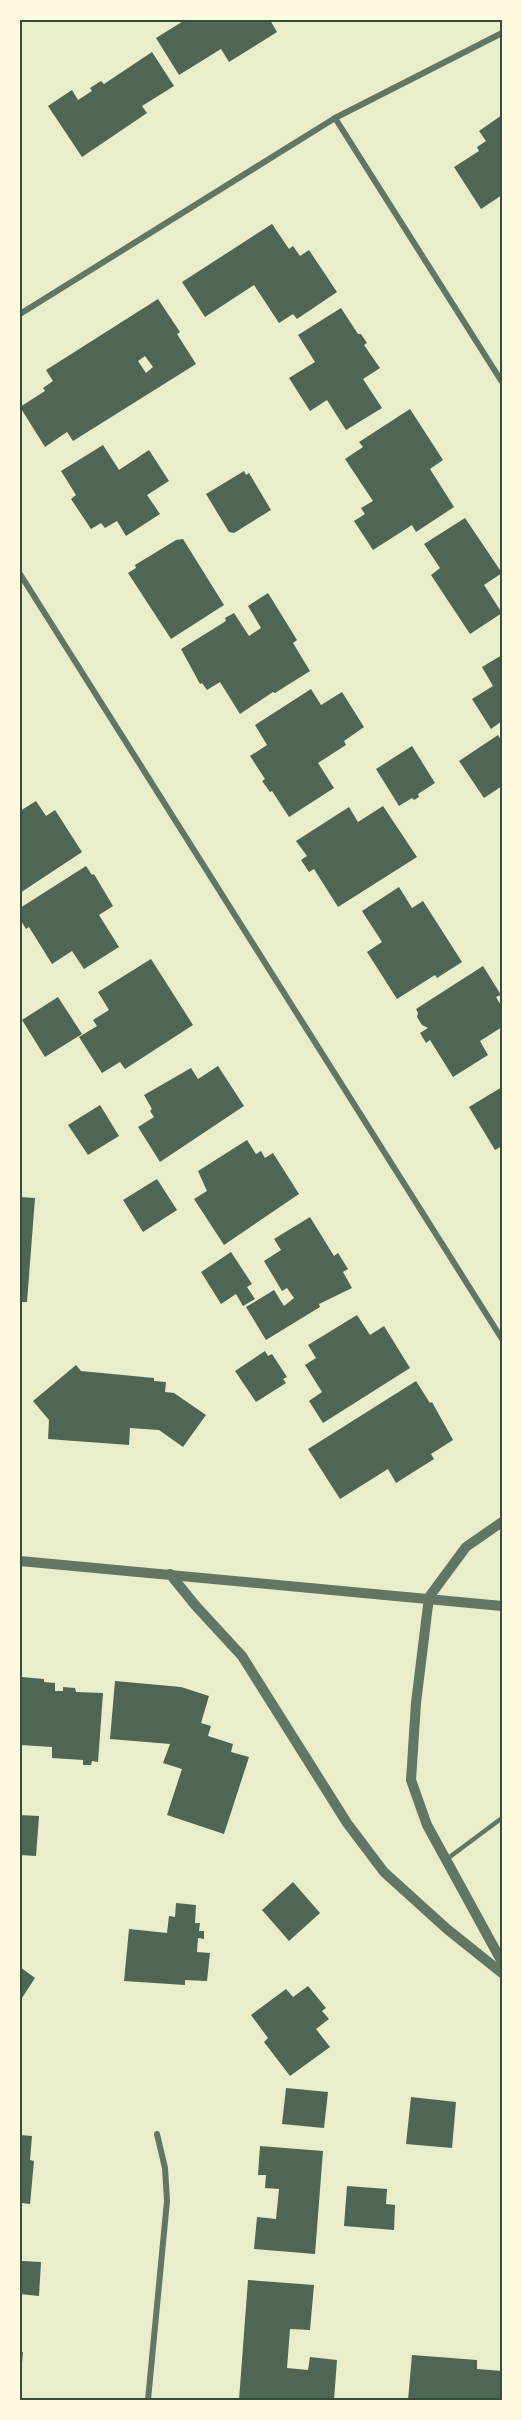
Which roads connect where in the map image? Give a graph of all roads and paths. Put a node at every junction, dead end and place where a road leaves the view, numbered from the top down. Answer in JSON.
{"nodes":[{"id":1,"x":502,"y":33,"type":"edge"},
{"id":2,"x":335,"y":118,"type":"junction"},
{"id":3,"x":20,"y":314,"type":"edge"},
{"id":4,"x":502,"y":382,"type":"edge"},
{"id":5,"x":20,"y":574,"type":"edge"},
{"id":6,"x":502,"y":1339,"type":"edge"},
{"id":7,"x":502,"y":1521,"type":"edge"},
{"id":8,"x":20,"y":1562,"type":"edge"},
{"id":9,"x":170,"y":1574,"type":"junction"},
{"id":10,"x":429,"y":1597,"type":"junction"},
{"id":11,"x":502,"y":1606,"type":"edge"},
{"id":12,"x":502,"y":1818,"type":"edge"},
{"id":13,"x":446,"y":1860,"type":"junction"},
{"id":14,"x":502,"y":1962,"type":"edge"},
{"id":15,"x":502,"y":1973,"type":"edge"},
{"id":16,"x":157,"y":2134,"type":"dead end"},
{"id":17,"x":148,"y":2400,"type":"edge"}],
"edges":[{"from":1,"to":2,"type":"street"},
{"from":2,"to":3,"type":"street"},
{"from":2,"to":4,"type":"street"},
{"from":5,"to":6,"type":"street"},
{"from":7,"to":10,"type":"street"},
{"from":8,"to":9,"type":"street"},
{"from":9,"to":10,"type":"street"},
{"from":9,"to":15,"type":"street"},
{"from":10,"to":11,"type":"street"},
{"from":10,"to":13,"type":"street"},
{"from":12,"to":13,"type":"lane"},
{"from":13,"to":14,"type":"street"},
{"from":16,"to":17,"type":"street"}]}
